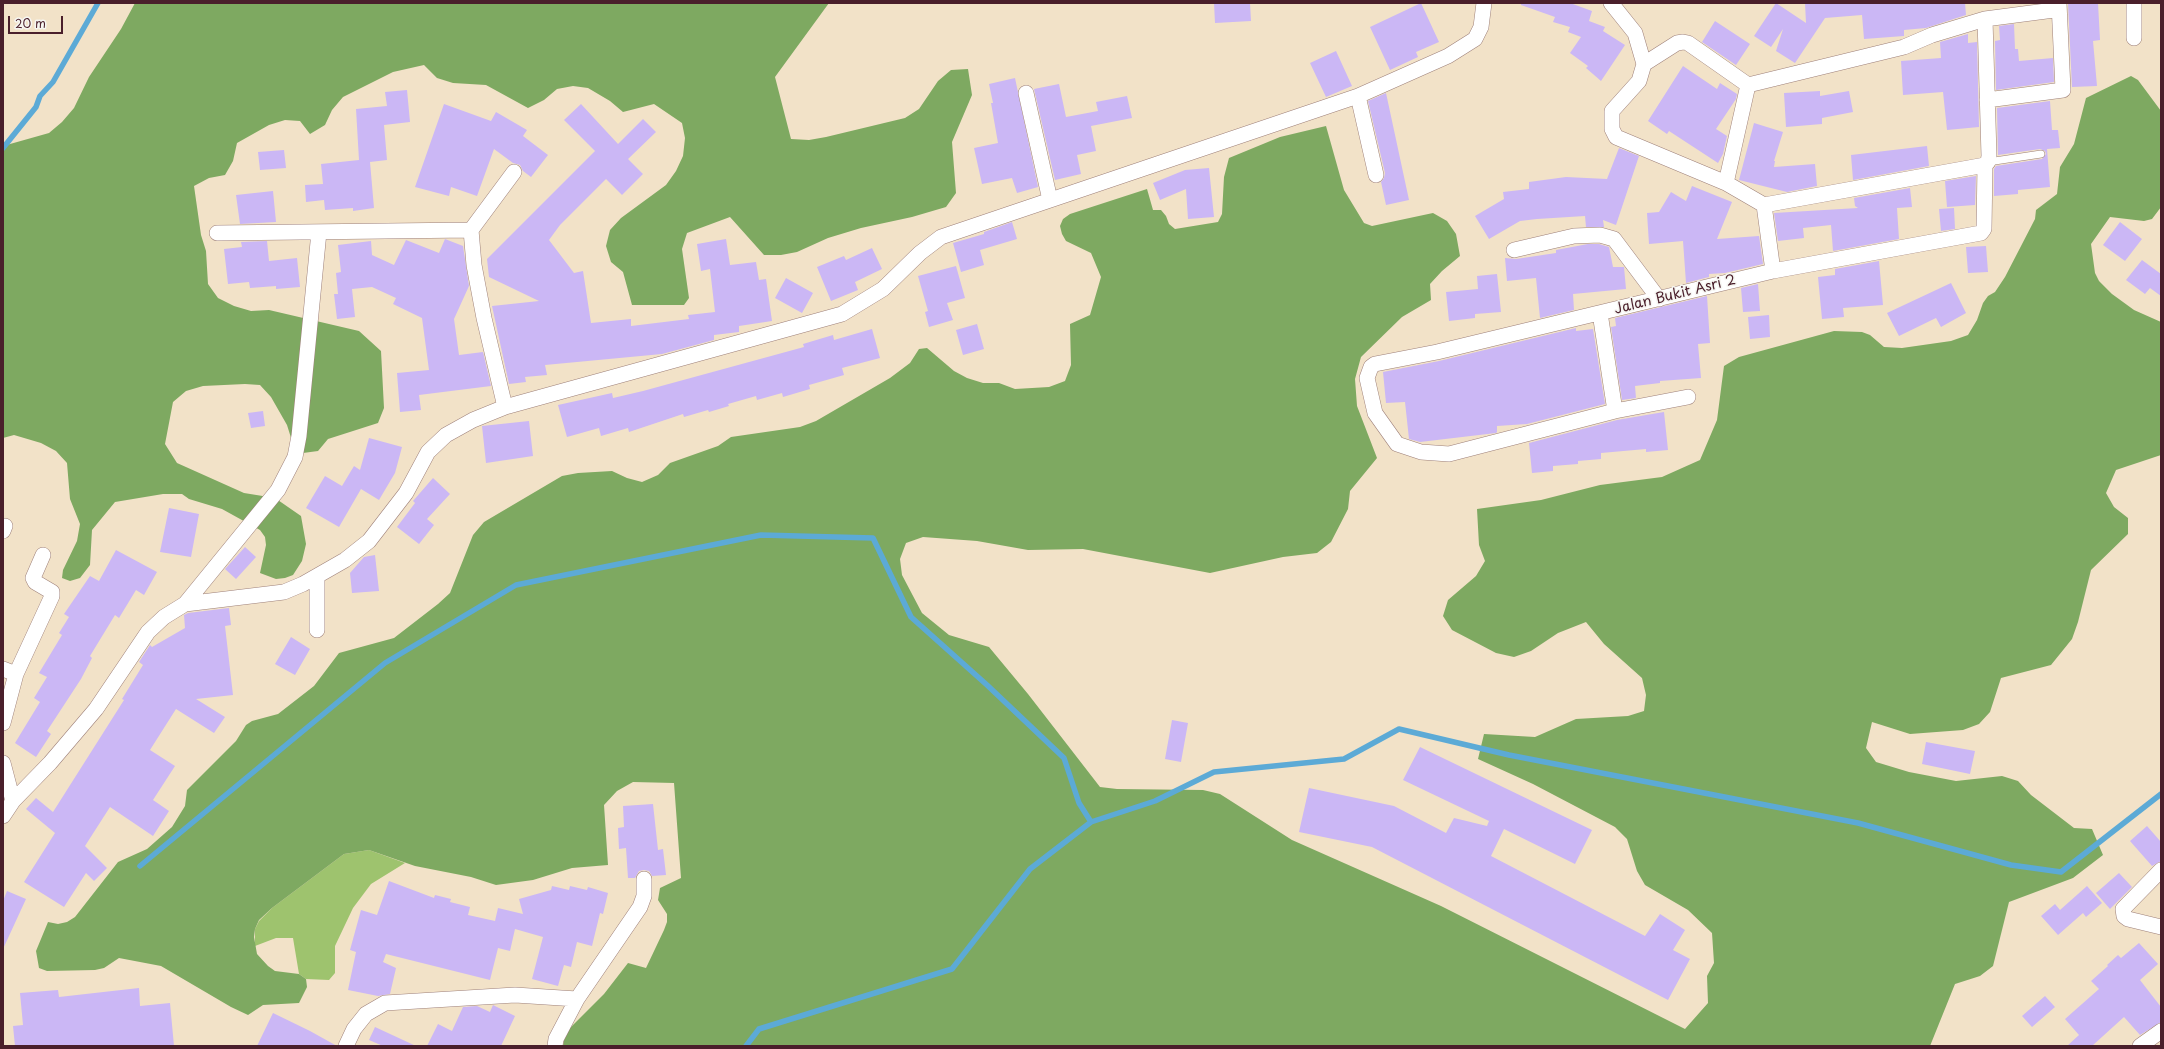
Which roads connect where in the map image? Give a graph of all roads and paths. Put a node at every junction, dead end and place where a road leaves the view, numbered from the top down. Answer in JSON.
{"nodes":[{"id":1,"x":1484,"y":3,"type":"edge"},
{"id":2,"x":1611,"y":3,"type":"edge"},
{"id":3,"x":2134,"y":3,"type":"edge"},
{"id":4,"x":2059,"y":5,"type":"edge"},
{"id":5,"x":1985,"y":19,"type":"junction"},
{"id":6,"x":2134,"y":38,"type":"dead end"},
{"id":7,"x":1644,"y":64,"type":"junction"},
{"id":8,"x":1748,"y":85,"type":"junction"},
{"id":9,"x":1026,"y":93,"type":"dead end"},
{"id":10,"x":1358,"y":96,"type":"junction"},
{"id":11,"x":1988,"y":100,"type":"junction"},
{"id":12,"x":2041,"y":154,"type":"dead end"},
{"id":13,"x":1986,"y":163,"type":"junction"},
{"id":14,"x":514,"y":172,"type":"dead end"},
{"id":15,"x":1376,"y":175,"type":"dead end"},
{"id":16,"x":1726,"y":183,"type":"junction"},
{"id":17,"x":1050,"y":200,"type":"junction"},
{"id":18,"x":1764,"y":206,"type":"junction"},
{"id":19,"x":471,"y":230,"type":"junction"},
{"id":20,"x":319,"y":232,"type":"junction"},
{"id":21,"x":216,"y":233,"type":"dead end"},
{"id":22,"x":1514,"y":250,"type":"dead end"},
{"id":23,"x":1773,"y":271,"type":"junction"},
{"id":24,"x":1659,"y":299,"type":"junction"},
{"id":25,"x":1600,"y":313,"type":"junction"},
{"id":26,"x":1688,"y":397,"type":"dead end"},
{"id":27,"x":505,"y":407,"type":"junction"},
{"id":28,"x":1615,"y":410,"type":"junction"},
{"id":29,"x":43,"y":555,"type":"dead end"},
{"id":30,"x":316,"y":577,"type":"junction"},
{"id":31,"x":185,"y":604,"type":"junction"},
{"id":32,"x":317,"y":630,"type":"dead end"},
{"id":33,"x":10,"y":671,"type":"edge"},
{"id":34,"x":3,"y":723,"type":"edge"},
{"id":35,"x":3,"y":763,"type":"edge"},
{"id":36,"x":13,"y":801,"type":"junction"},
{"id":37,"x":3,"y":816,"type":"edge"},
{"id":38,"x":2161,"y":870,"type":"edge"},
{"id":39,"x":644,"y":880,"type":"dead end"},
{"id":40,"x":2161,"y":927,"type":"edge"},
{"id":41,"x":577,"y":999,"type":"junction"},
{"id":42,"x":2161,"y":1031,"type":"edge"},
{"id":43,"x":346,"y":1046,"type":"edge"},
{"id":44,"x":555,"y":1046,"type":"edge"},
{"id":45,"x":2140,"y":1046,"type":"edge"}],
"edges":[{"from":1,"to":10,"type":"street"},
{"from":2,"to":7,"type":"street"},
{"from":3,"to":6,"type":"street"},
{"from":4,"to":5,"type":"street"},
{"from":4,"to":11,"type":"street"},
{"from":5,"to":8,"type":"street"},
{"from":5,"to":11,"type":"street"},
{"from":7,"to":8,"type":"street"},
{"from":7,"to":16,"type":"street"},
{"from":8,"to":16,"type":"street"},
{"from":9,"to":17,"type":"street"},
{"from":10,"to":15,"type":"street"},
{"from":10,"to":17,"type":"street"},
{"from":11,"to":13,"type":"street"},
{"from":12,"to":13,"type":"lane"},
{"from":13,"to":18,"type":"street"},
{"from":13,"to":23,"type":"street","name":"Jalan Bukit Asri 2"},
{"from":14,"to":19,"type":"street"},
{"from":16,"to":18,"type":"street"},
{"from":17,"to":27,"type":"street"},
{"from":18,"to":23,"type":"street"},
{"from":19,"to":20,"type":"street"},
{"from":19,"to":27,"type":"street"},
{"from":20,"to":21,"type":"street"},
{"from":20,"to":31,"type":"street"},
{"from":22,"to":24,"type":"street"},
{"from":23,"to":24,"type":"street","name":"Jalan Bukit Asri 2"},
{"from":24,"to":25,"type":"street","name":"Jalan Bukit Asri 2"},
{"from":25,"to":28,"type":"street"},
{"from":25,"to":28,"type":"street","name":"Jalan Bukit Asri 2"},
{"from":26,"to":28,"type":"street"},
{"from":27,"to":30,"type":"street"},
{"from":29,"to":33,"type":"street"},
{"from":30,"to":31,"type":"street"},
{"from":30,"to":32,"type":"street"},
{"from":31,"to":36,"type":"street"},
{"from":33,"to":34,"type":"street"},
{"from":35,"to":36,"type":"street"},
{"from":36,"to":37,"type":"street"},
{"from":38,"to":40,"type":"street"},
{"from":39,"to":41,"type":"street"},
{"from":41,"to":43,"type":"street"},
{"from":41,"to":44,"type":"street"},
{"from":42,"to":45,"type":"street"}]}
